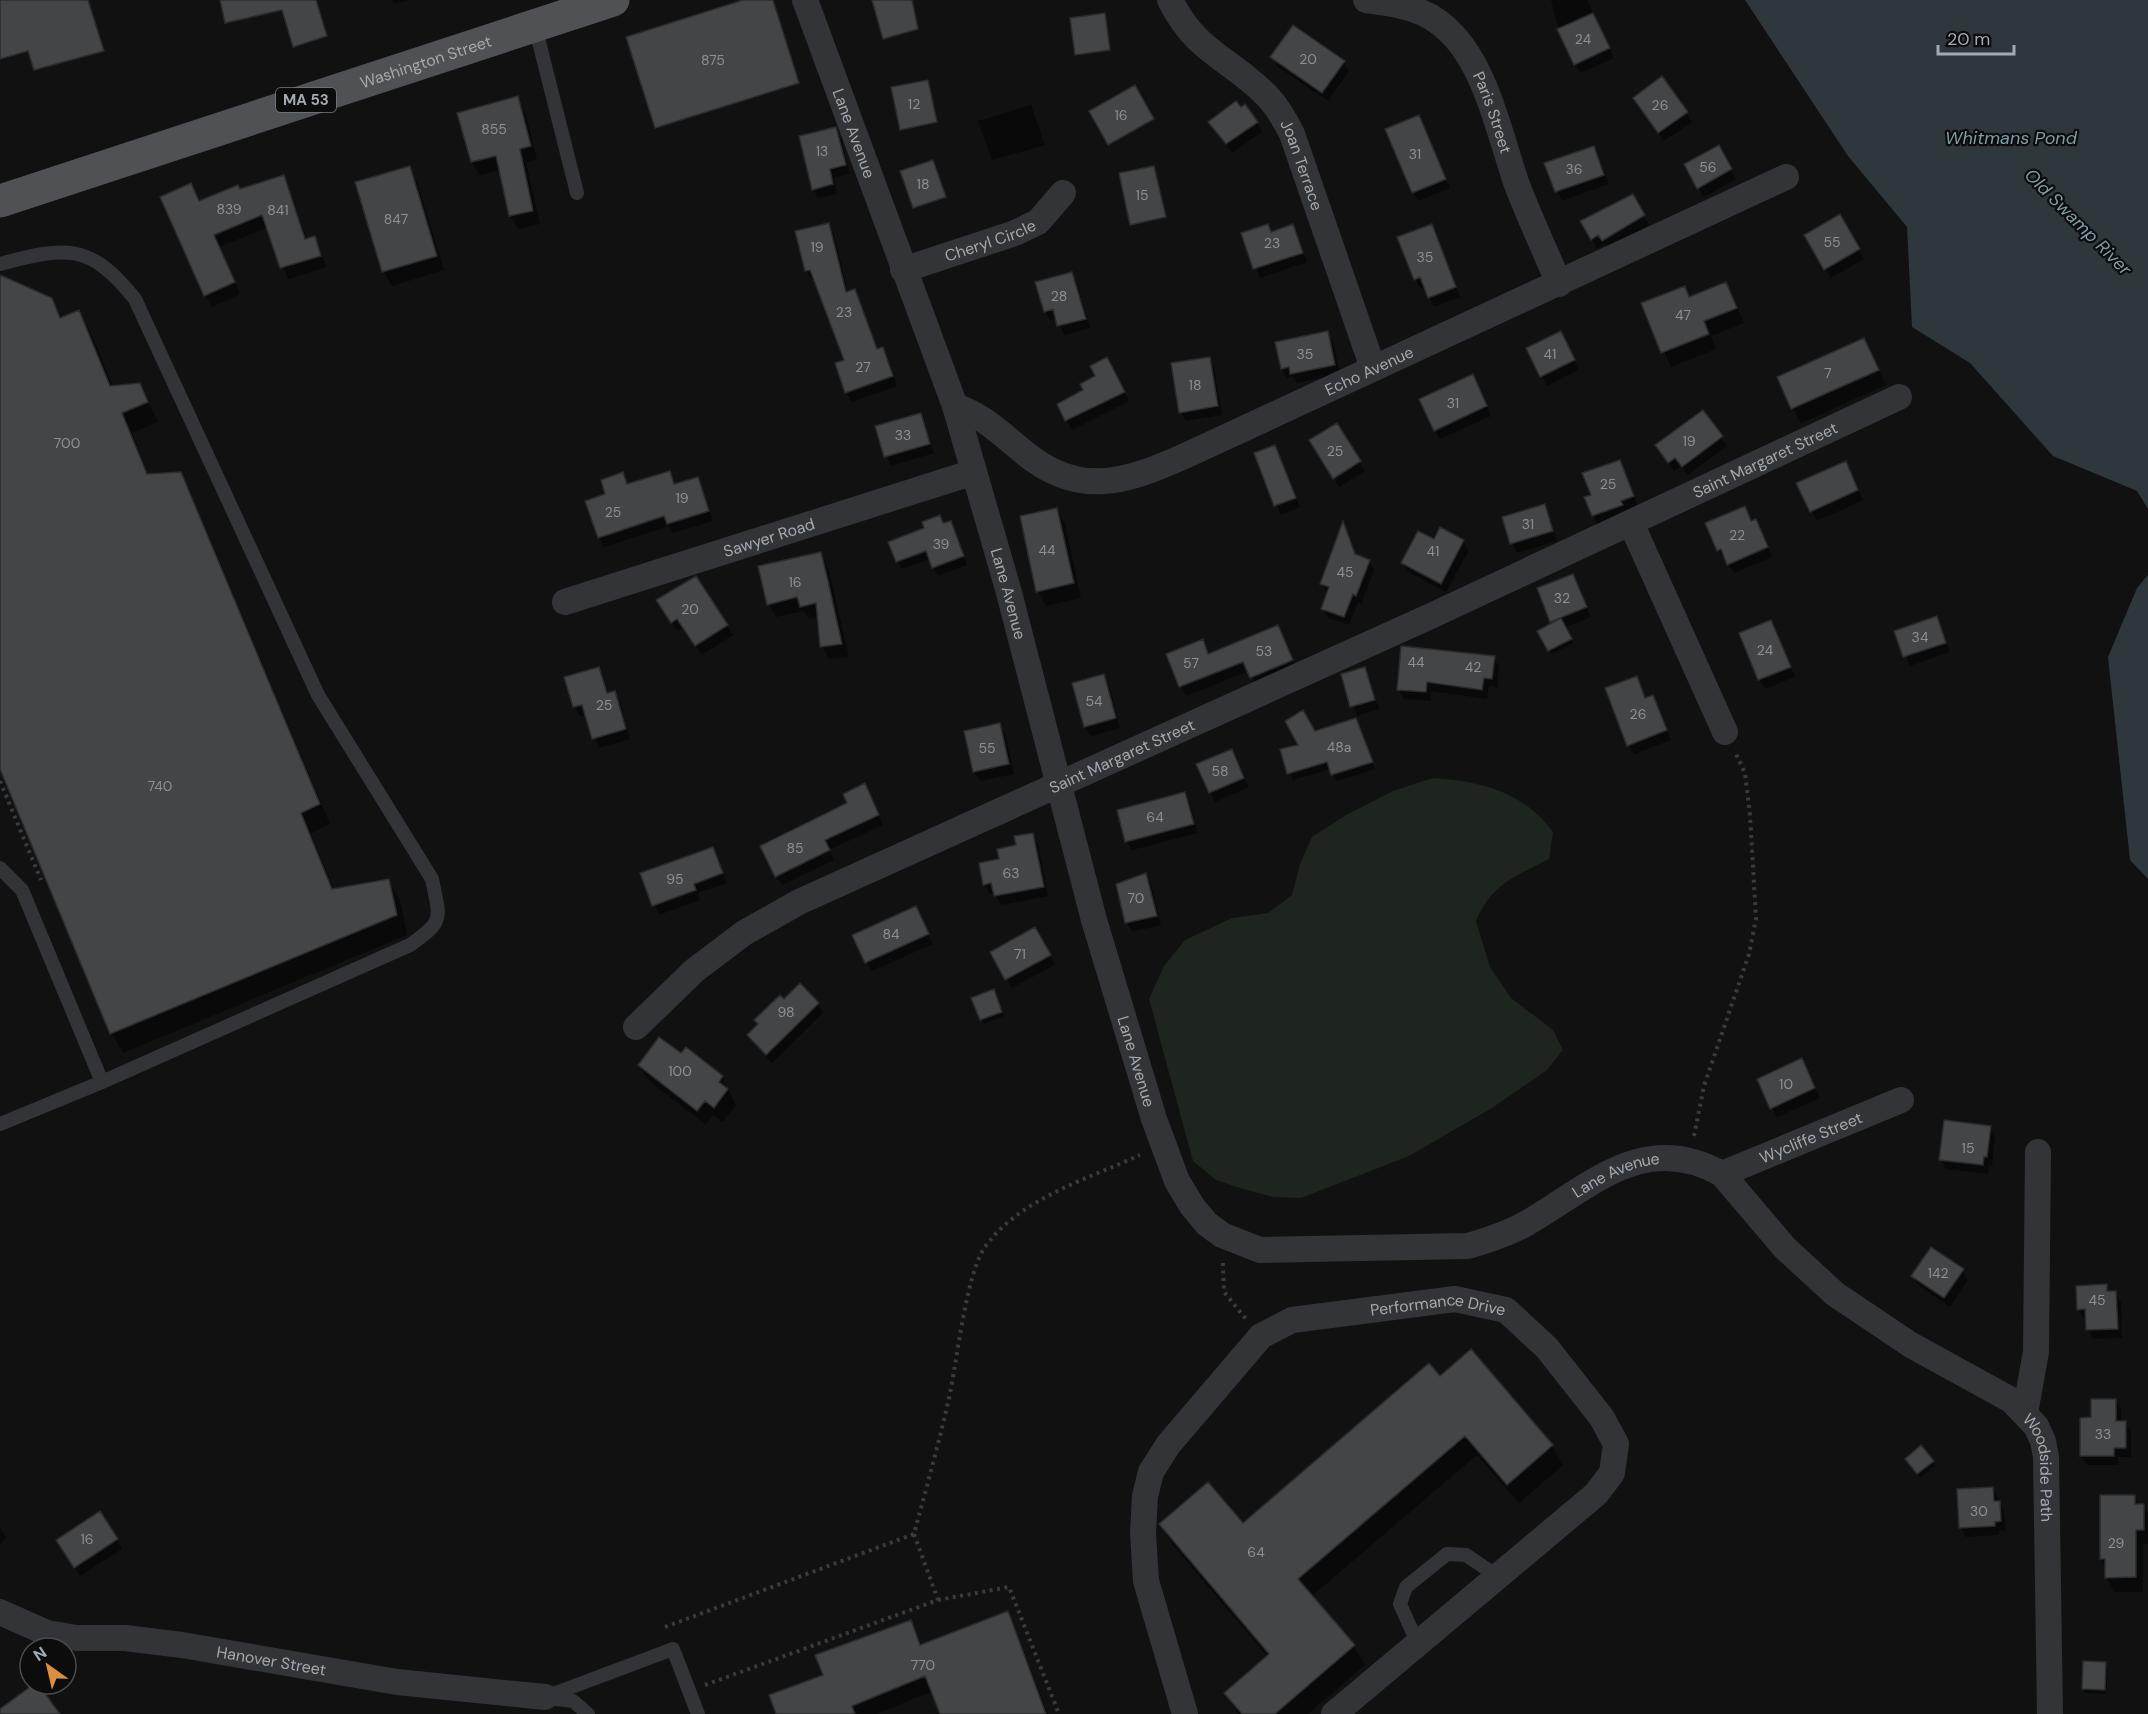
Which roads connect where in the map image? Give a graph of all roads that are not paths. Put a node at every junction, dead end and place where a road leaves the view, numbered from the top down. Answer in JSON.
{"nodes":[{"id":1,"x":613,"y":0,"type":"edge"},
{"id":2,"x":805,"y":0,"type":"edge"},
{"id":3,"x":1170,"y":0,"type":"edge"},
{"id":4,"x":1366,"y":0,"type":"edge"},
{"id":5,"x":535,"y":26,"type":"junction"},
{"id":6,"x":1786,"y":177,"type":"dead end"},
{"id":7,"x":577,"y":193,"type":"dead end"},
{"id":8,"x":1063,"y":193,"type":"dead end"},
{"id":9,"x":0,"y":201,"type":"edge"},
{"id":10,"x":0,"y":264,"type":"edge"},
{"id":11,"x":903,"y":270,"type":"junction"},
{"id":12,"x":1559,"y":284,"type":"junction"},
{"id":13,"x":1373,"y":368,"type":"junction"},
{"id":14,"x":1899,"y":397,"type":"dead end"},
{"id":15,"x":955,"y":406,"type":"junction"},
{"id":16,"x":974,"y":472,"type":"junction"},
{"id":17,"x":1631,"y":523,"type":"junction"},
{"id":18,"x":565,"y":602,"type":"dead end"},
{"id":19,"x":1725,"y":732,"type":"road end"},
{"id":20,"x":1060,"y":784,"type":"junction"},
{"id":21,"x":0,"y":868,"type":"edge"},
{"id":22,"x":636,"y":1028,"type":"dead end"},
{"id":23,"x":102,"y":1082,"type":"junction"},
{"id":24,"x":1901,"y":1100,"type":"dead end"},
{"id":25,"x":0,"y":1124,"type":"edge"},
{"id":26,"x":2038,"y":1152,"type":"dead end"},
{"id":27,"x":1722,"y":1174,"type":"junction"},
{"id":28,"x":2025,"y":1413,"type":"junction"},
{"id":29,"x":1497,"y":1576,"type":"junction"},
{"id":30,"x":0,"y":1612,"type":"edge"},
{"id":31,"x":1417,"y":1642,"type":"junction"},
{"id":32,"x":545,"y":1697,"type":"junction"},
{"id":33,"x":588,"y":1714,"type":"edge"},
{"id":34,"x":698,"y":1714,"type":"edge"},
{"id":35,"x":1185,"y":1714,"type":"edge"},
{"id":36,"x":1334,"y":1714,"type":"edge"},
{"id":37,"x":2050,"y":1714,"type":"edge"}],
"edges":[{"from":1,"to":5,"type":"main road","name":"Washington Street","number":"MA 53"},
{"from":2,"to":11,"type":"street","name":"Lane Avenue"},
{"from":3,"to":13,"type":"street","name":"Joan Terrace"},
{"from":4,"to":12,"type":"street","name":"Paris Street"},
{"from":5,"to":7,"type":"lane"},
{"from":5,"to":9,"type":"main road","name":"Washington Street","number":"MA 53"},
{"from":6,"to":12,"type":"street","name":"Echo Avenue"},
{"from":8,"to":11,"type":"street","name":"Cheryl Circle"},
{"from":10,"to":23,"type":"lane"},
{"from":11,"to":15,"type":"street","name":"Lane Avenue"},
{"from":12,"to":13,"type":"street","name":"Echo Avenue"},
{"from":13,"to":15,"type":"street","name":"Echo Avenue"},
{"from":14,"to":17,"type":"street","name":"Saint Margaret Street"},
{"from":15,"to":16,"type":"street","name":"Lane Avenue"},
{"from":16,"to":18,"type":"street","name":"Sawyer Road"},
{"from":16,"to":20,"type":"street","name":"Lane Avenue"},
{"from":17,"to":19,"type":"street"},
{"from":17,"to":20,"type":"street","name":"Saint Margaret Street"},
{"from":20,"to":22,"type":"street","name":"Saint Margaret Street"},
{"from":20,"to":27,"type":"street","name":"Lane Avenue"},
{"from":21,"to":23,"type":"lane"},
{"from":23,"to":25,"type":"lane"},
{"from":24,"to":27,"type":"street","name":"Wycliffe Street"},
{"from":26,"to":28,"type":"street","name":"Woodside Path"},
{"from":27,"to":28,"type":"street","name":"Lane Avenue"},
{"from":28,"to":37,"type":"street","name":"Woodside Path"},
{"from":29,"to":31,"type":"street","name":"Performance Drive"},
{"from":29,"to":31,"type":"lane"},
{"from":29,"to":35,"type":"street","name":"Performance Drive"},
{"from":30,"to":32,"type":"street","name":"Hanover Street"},
{"from":31,"to":36,"type":"street","name":"Performance Drive"},
{"from":32,"to":33,"type":"lane"},
{"from":32,"to":34,"type":"lane"}]}
